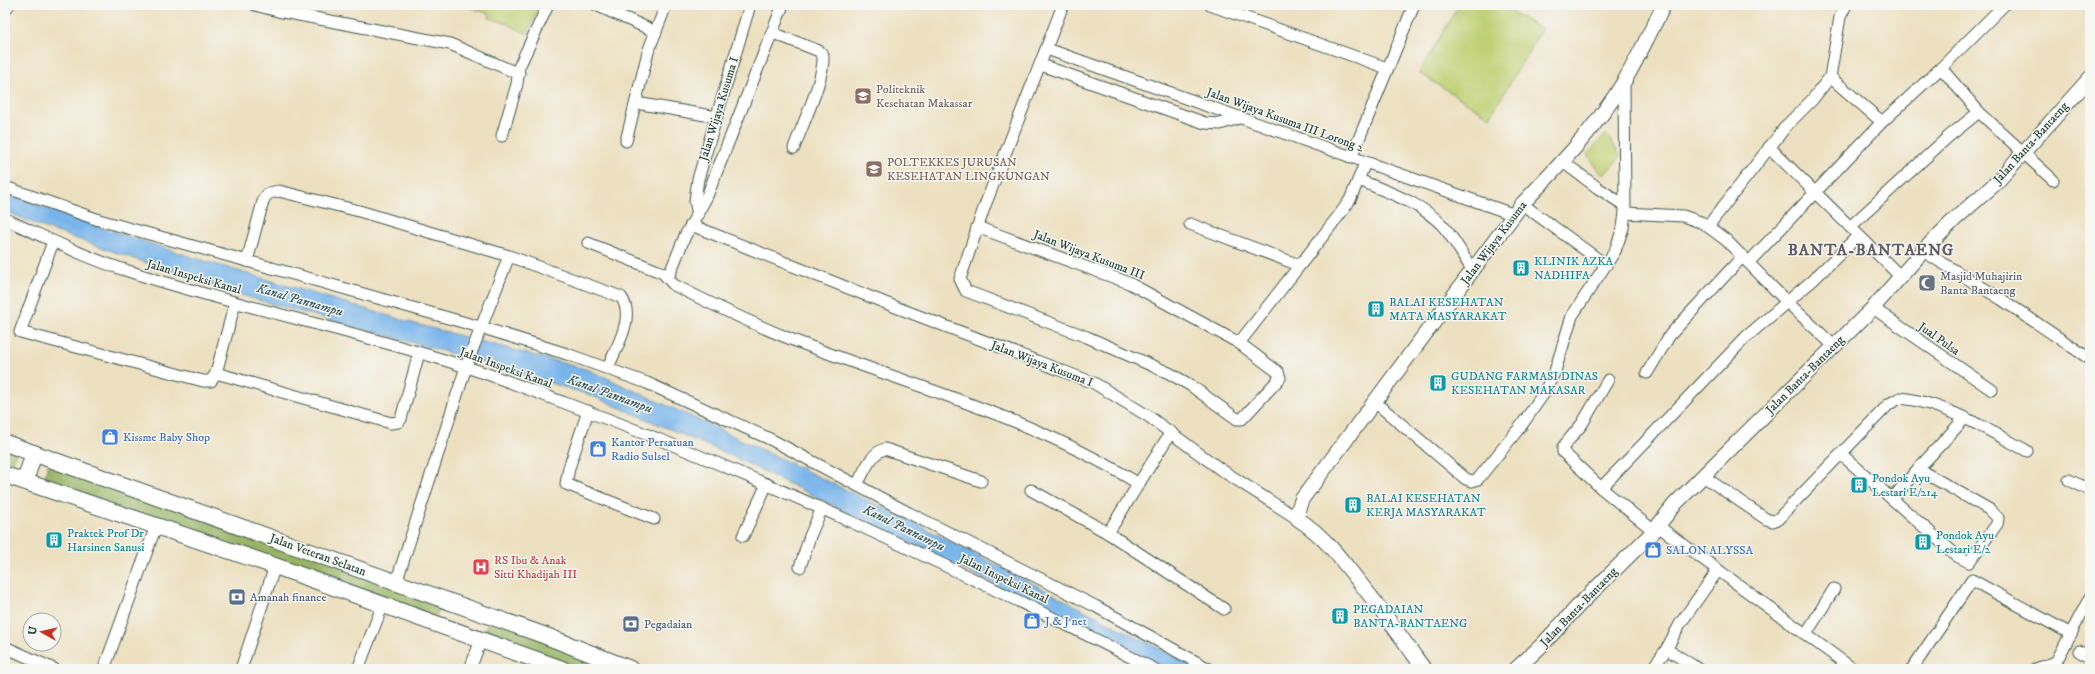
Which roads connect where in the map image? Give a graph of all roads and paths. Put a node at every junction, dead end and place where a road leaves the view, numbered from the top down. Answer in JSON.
{"nodes":[{"id":1,"x":548,"y":5,"type":"edge"},
{"id":2,"x":596,"y":5,"type":"edge"},
{"id":3,"x":666,"y":5,"type":"edge"},
{"id":4,"x":750,"y":5,"type":"edge"},
{"id":5,"x":783,"y":5,"type":"edge"},
{"id":6,"x":1063,"y":5,"type":"edge"},
{"id":7,"x":1210,"y":5,"type":"edge"},
{"id":8,"x":1414,"y":5,"type":"edge"},
{"id":9,"x":1664,"y":5,"type":"edge"},
{"id":10,"x":1846,"y":5,"type":"edge"},
{"id":11,"x":2004,"y":5,"type":"edge"},
{"id":12,"x":260,"y":6,"type":"edge"},
{"id":13,"x":656,"y":32,"type":"junction"},
{"id":14,"x":773,"y":33,"type":"junction"},
{"id":15,"x":1047,"y":49,"type":"junction"},
{"id":16,"x":1041,"y":65,"type":"junction"},
{"id":17,"x":1387,"y":68,"type":"junction"},
{"id":18,"x":1941,"y":68,"type":"junction"},
{"id":19,"x":519,"y":74,"type":"junction"},
{"id":20,"x":1830,"y":78,"type":"junction"},
{"id":21,"x":2090,"y":78,"type":"edge"},
{"id":22,"x":1624,"y":81,"type":"junction"},
{"id":23,"x":636,"y":103,"type":"junction"},
{"id":24,"x":1980,"y":112,"type":"junction"},
{"id":25,"x":717,"y":117,"type":"junction"},
{"id":26,"x":1239,"y":118,"type":"junction"},
{"id":27,"x":1882,"y":122,"type":"junction"},
{"id":28,"x":502,"y":136,"type":"dead end"},
{"id":29,"x":626,"y":141,"type":"dead end"},
{"id":30,"x":1769,"y":147,"type":"junction"},
{"id":31,"x":794,"y":148,"type":"dead end"},
{"id":32,"x":2023,"y":152,"type":"junction"},
{"id":33,"x":1351,"y":158,"type":"junction"},
{"id":34,"x":1563,"y":162,"type":"junction"},
{"id":35,"x":1365,"y":163,"type":"junction"},
{"id":36,"x":1359,"y":180,"type":"junction"},
{"id":37,"x":2053,"y":180,"type":"dead end"},
{"id":38,"x":5,"y":187,"type":"edge"},
{"id":39,"x":1816,"y":192,"type":"junction"},
{"id":40,"x":1625,"y":209,"type":"junction"},
{"id":41,"x":1518,"y":210,"type":"junction"},
{"id":42,"x":698,"y":214,"type":"junction"},
{"id":43,"x":5,"y":219,"type":"edge"},
{"id":44,"x":1190,"y":224,"type":"dead end"},
{"id":45,"x":691,"y":225,"type":"junction"},
{"id":46,"x":1708,"y":226,"type":"junction"},
{"id":47,"x":977,"y":227,"type":"junction"},
{"id":48,"x":1850,"y":227,"type":"junction"},
{"id":49,"x":1858,"y":236,"type":"junction"},
{"id":50,"x":53,"y":242,"type":"junction"},
{"id":51,"x":588,"y":243,"type":"dead end"},
{"id":52,"x":1922,"y":251,"type":"junction"},
{"id":53,"x":509,"y":256,"type":"junction"},
{"id":54,"x":1746,"y":259,"type":"junction"},
{"id":55,"x":247,"y":262,"type":"junction"},
{"id":56,"x":1299,"y":265,"type":"junction"},
{"id":57,"x":1606,"y":266,"type":"junction"},
{"id":58,"x":1473,"y":271,"type":"junction"},
{"id":59,"x":1901,"y":277,"type":"junction"},
{"id":60,"x":668,"y":278,"type":"junction"},
{"id":61,"x":1787,"y":302,"type":"junction"},
{"id":62,"x":235,"y":303,"type":"junction"},
{"id":63,"x":1873,"y":308,"type":"junction"},
{"id":64,"x":479,"y":331,"type":"junction"},
{"id":65,"x":1239,"y":343,"type":"junction"},
{"id":66,"x":1834,"y":346,"type":"junction"},
{"id":67,"x":419,"y":353,"type":"junction"},
{"id":68,"x":2090,"y":359,"type":"edge"},
{"id":69,"x":467,"y":364,"type":"junction"},
{"id":70,"x":608,"y":368,"type":"junction"},
{"id":71,"x":216,"y":373,"type":"junction"},
{"id":72,"x":1647,"y":373,"type":"dead end"},
{"id":73,"x":1608,"y":380,"type":"dead end"},
{"id":74,"x":1992,"y":390,"type":"dead end"},
{"id":75,"x":1375,"y":402,"type":"junction"},
{"id":76,"x":588,"y":411,"type":"junction"},
{"id":77,"x":1965,"y":418,"type":"junction"},
{"id":78,"x":1171,"y":432,"type":"junction"},
{"id":79,"x":5,"y":444,"type":"edge"},
{"id":80,"x":2027,"y":451,"type":"dead end"},
{"id":81,"x":34,"y":453,"type":"junction"},
{"id":82,"x":1842,"y":455,"type":"junction"},
{"id":83,"x":1918,"y":470,"type":"junction"},
{"id":84,"x":5,"y":475,"type":"edge"},
{"id":85,"x":1703,"y":476,"type":"junction"},
{"id":86,"x":2069,"y":480,"type":"dead end"},
{"id":87,"x":982,"y":481,"type":"dead end"},
{"id":88,"x":25,"y":482,"type":"junction"},
{"id":89,"x":767,"y":484,"type":"junction"},
{"id":90,"x":1139,"y":484,"type":"junction"},
{"id":91,"x":857,"y":485,"type":"junction"},
{"id":92,"x":1601,"y":488,"type":"junction"},
{"id":93,"x":1031,"y":490,"type":"dead end"},
{"id":94,"x":2090,"y":490,"type":"edge"},
{"id":95,"x":1892,"y":499,"type":"junction"},
{"id":96,"x":822,"y":508,"type":"junction"},
{"id":97,"x":654,"y":519,"type":"dead end"},
{"id":98,"x":1298,"y":519,"type":"junction"},
{"id":99,"x":156,"y":526,"type":"junction"},
{"id":100,"x":1656,"y":529,"type":"junction"},
{"id":101,"x":1108,"y":533,"type":"junction"},
{"id":102,"x":743,"y":536,"type":"dead end"},
{"id":103,"x":275,"y":566,"type":"junction"},
{"id":104,"x":800,"y":567,"type":"dead end"},
{"id":105,"x":1718,"y":570,"type":"junction"},
{"id":106,"x":396,"y":583,"type":"junction"},
{"id":107,"x":1834,"y":589,"type":"dead end"},
{"id":108,"x":2090,"y":597,"type":"edge"},
{"id":109,"x":450,"y":603,"type":"junction"},
{"id":110,"x":383,"y":604,"type":"junction"},
{"id":111,"x":1224,"y":609,"type":"dead end"},
{"id":112,"x":472,"y":611,"type":"junction"},
{"id":113,"x":442,"y":626,"type":"junction"},
{"id":114,"x":464,"y":634,"type":"junction"},
{"id":115,"x":1806,"y":634,"type":"junction"},
{"id":116,"x":2071,"y":634,"type":"junction"},
{"id":117,"x":481,"y":640,"type":"junction"},
{"id":118,"x":5,"y":647,"type":"edge"},
{"id":119,"x":1669,"y":651,"type":"junction"},
{"id":120,"x":2079,"y":651,"type":"dead end"},
{"id":121,"x":2090,"y":658,"type":"edge"},
{"id":122,"x":54,"y":669,"type":"edge"},
{"id":123,"x":104,"y":669,"type":"edge"},
{"id":124,"x":241,"y":669,"type":"edge"},
{"id":125,"x":358,"y":669,"type":"edge"},
{"id":126,"x":470,"y":669,"type":"edge"},
{"id":127,"x":562,"y":669,"type":"edge"},
{"id":128,"x":630,"y":669,"type":"edge"},
{"id":129,"x":1154,"y":669,"type":"edge"},
{"id":130,"x":1209,"y":669,"type":"edge"},
{"id":131,"x":1424,"y":669,"type":"edge"},
{"id":132,"x":1516,"y":669,"type":"edge"},
{"id":133,"x":1652,"y":669,"type":"edge"},
{"id":134,"x":1698,"y":669,"type":"edge"},
{"id":135,"x":1853,"y":669,"type":"edge"},
{"id":136,"x":1912,"y":669,"type":"edge"},
{"id":137,"x":2036,"y":669,"type":"edge"}],
"edges":[{"from":1,"to":19,"type":"street"},
{"from":2,"to":13,"type":"street"},
{"from":3,"to":13,"type":"street"},
{"from":4,"to":25,"type":"street","name":"Jalan Wijaya Kusuma I"},
{"from":5,"to":14,"type":"street"},
{"from":6,"to":15,"type":"street"},
{"from":7,"to":17,"type":"street"},
{"from":8,"to":17,"type":"street"},
{"from":9,"to":22,"type":"street","name":"Jalan Wijaya Kusuma"},
{"from":10,"to":20,"type":"street"},
{"from":11,"to":18,"type":"street"},
{"from":12,"to":19,"type":"street"},
{"from":13,"to":23,"type":"street"},
{"from":14,"to":31,"type":"street"},
{"from":14,"to":42,"type":"street"},
{"from":15,"to":16,"type":"street"},
{"from":15,"to":26,"type":"street","name":"Jalan Wijaya Kusuma III Lorong 2"},
{"from":16,"to":26,"type":"street"},
{"from":16,"to":47,"type":"street"},
{"from":17,"to":33,"type":"street"},
{"from":18,"to":24,"type":"street"},
{"from":18,"to":27,"type":"street"},
{"from":19,"to":28,"type":"street"},
{"from":20,"to":27,"type":"street"},
{"from":20,"to":30,"type":"street"},
{"from":21,"to":32,"type":"street","name":"Jalan Banta-Bantaeng"},
{"from":22,"to":34,"type":"street","name":"Jalan Wijaya Kusuma"},
{"from":22,"to":40,"type":"street"},
{"from":23,"to":25,"type":"street"},
{"from":23,"to":29,"type":"street"},
{"from":24,"to":32,"type":"street"},
{"from":24,"to":48,"type":"street"},
{"from":25,"to":42,"type":"street","name":"Jalan Wijaya Kusuma I"},
{"from":26,"to":33,"type":"street","name":"Jalan Wijaya Kusuma III Lorong 2"},
{"from":27,"to":39,"type":"street"},
{"from":30,"to":39,"type":"street"},
{"from":30,"to":46,"type":"street"},
{"from":32,"to":37,"type":"street"},
{"from":32,"to":52,"type":"street","name":"Jalan Banta-Bantaeng"},
{"from":33,"to":35,"type":"street","name":"Jalan Wijaya Kusuma III Lorong 2"},
{"from":34,"to":40,"type":"street"},
{"from":34,"to":41,"type":"street","name":"Jalan Wijaya Kusuma"},
{"from":35,"to":36,"type":"street"},
{"from":35,"to":41,"type":"street","name":"Jalan Wijaya Kusuma III Lorong 2"},
{"from":36,"to":56,"type":"street"},
{"from":36,"to":58,"type":"street"},
{"from":38,"to":55,"type":"street"},
{"from":39,"to":48,"type":"street"},
{"from":39,"to":54,"type":"street"},
{"from":40,"to":46,"type":"street"},
{"from":40,"to":57,"type":"street"},
{"from":41,"to":57,"type":"street","name":"Jalan Wijaya Kusuma III Lorong 2"},
{"from":41,"to":58,"type":"street","name":"Jalan Wijaya Kusuma"},
{"from":42,"to":45,"type":"street"},
{"from":43,"to":50,"type":"street","name":"Jalan Inspeksi Kanal"},
{"from":44,"to":56,"type":"street"},
{"from":45,"to":60,"type":"street"},
{"from":45,"to":78,"type":"street","name":"Jalan Wijaya Kusuma I"},
{"from":46,"to":54,"type":"street"},
{"from":47,"to":65,"type":"street","name":"Jalan Wijaya Kusuma III"},
{"from":47,"to":65,"type":"street","name":"Jalan Wijaya Kusuma III"},
{"from":48,"to":49,"type":"street"},
{"from":49,"to":59,"type":"street"},
{"from":49,"to":61,"type":"street"},
{"from":50,"to":62,"type":"street","name":"Jalan Inspeksi Kanal"},
{"from":50,"to":71,"type":"street"},
{"from":51,"to":60,"type":"street"},
{"from":52,"to":59,"type":"street","name":"Jalan Banta-Bantaeng"},
{"from":52,"to":68,"type":"street"},
{"from":53,"to":55,"type":"street"},
{"from":53,"to":64,"type":"street"},
{"from":53,"to":70,"type":"street"},
{"from":54,"to":61,"type":"street"},
{"from":54,"to":72,"type":"street"},
{"from":55,"to":64,"type":"street"},
{"from":56,"to":65,"type":"street"},
{"from":57,"to":75,"type":"street"},
{"from":58,"to":75,"type":"street","name":"Jalan Wijaya Kusuma"},
{"from":59,"to":63,"type":"street","name":"Jalan Banta-Bantaeng"},
{"from":60,"to":90,"type":"street"},
{"from":61,"to":66,"type":"street"},
{"from":61,"to":92,"type":"street"},
{"from":62,"to":67,"type":"street","name":"Jalan Inspeksi Kanal"},
{"from":62,"to":71,"type":"street"},
{"from":63,"to":66,"type":"street","name":"Jalan Banta-Bantaeng"},
{"from":63,"to":74,"type":"street","name":"Jual Pulsa"},
{"from":64,"to":69,"type":"street"},
{"from":64,"to":70,"type":"street"},
{"from":66,"to":85,"type":"street","name":"Jalan Banta-Bantaeng"},
{"from":67,"to":69,"type":"street","name":"Jalan Inspeksi Kanal"},
{"from":67,"to":71,"type":"street"},
{"from":69,"to":76,"type":"street","name":"Jalan Inspeksi Kanal"},
{"from":69,"to":106,"type":"street"},
{"from":70,"to":91,"type":"street"},
{"from":73,"to":92,"type":"street"},
{"from":75,"to":98,"type":"street","name":"Jalan Wijaya Kusuma"},
{"from":76,"to":89,"type":"street","name":"Jalan Inspeksi Kanal"},
{"from":76,"to":97,"type":"street"},
{"from":77,"to":80,"type":"street"},
{"from":77,"to":82,"type":"street"},
{"from":77,"to":83,"type":"street"},
{"from":78,"to":90,"type":"street"},
{"from":78,"to":98,"type":"street","name":"Jalan Wijaya Kusuma I"},
{"from":79,"to":81,"type":"main road","name":"Jalan Veteran Selatan"},
{"from":81,"to":88,"type":"main road"},
{"from":81,"to":106,"type":"main road","name":"Jalan Veteran Selatan"},
{"from":82,"to":85,"type":"street"},
{"from":82,"to":95,"type":"street"},
{"from":83,"to":95,"type":"street"},
{"from":83,"to":95,"type":"street"},
{"from":84,"to":88,"type":"main road","name":"Jalan Veteran Selatan"},
{"from":85,"to":100,"type":"street","name":"Jalan Banta-Bantaeng"},
{"from":86,"to":94,"type":"street"},
{"from":87,"to":91,"type":"street"},
{"from":88,"to":99,"type":"main road","name":"Jalan Veteran Selatan"},
{"from":89,"to":96,"type":"street","name":"Jalan Inspeksi Kanal"},
{"from":89,"to":102,"type":"street"},
{"from":90,"to":101,"type":"street"},
{"from":91,"to":130,"type":"street"},
{"from":92,"to":100,"type":"street"},
{"from":93,"to":101,"type":"street"},
{"from":96,"to":104,"type":"street"},
{"from":96,"to":129,"type":"street","name":"Jalan Inspeksi Kanal"},
{"from":98,"to":131,"type":"street","name":"Jalan Wijaya Kusuma I"},
{"from":99,"to":103,"type":"main road","name":"Jalan Veteran Selatan"},
{"from":99,"to":123,"type":"street"},
{"from":100,"to":105,"type":"street"},
{"from":100,"to":132,"type":"street","name":"Jalan Banta-Bantaeng"},
{"from":101,"to":111,"type":"street"},
{"from":103,"to":110,"type":"main road","name":"Jalan Veteran Selatan"},
{"from":103,"to":124,"type":"street"},
{"from":105,"to":115,"type":"street"},
{"from":105,"to":119,"type":"street"},
{"from":106,"to":109,"type":"main road","name":"Jalan Veteran Selatan"},
{"from":107,"to":115,"type":"street"},
{"from":108,"to":116,"type":"street"},
{"from":109,"to":112,"type":"main road","name":"Jalan Veteran Selatan"},
{"from":109,"to":113,"type":"main road"},
{"from":110,"to":113,"type":"main road","name":"Jalan Veteran Selatan"},
{"from":110,"to":125,"type":"street"},
{"from":112,"to":114,"type":"main road"},
{"from":112,"to":128,"type":"main road","name":"Jalan Veteran Selatan"},
{"from":113,"to":114,"type":"main road","name":"Jalan Veteran Selatan"},
{"from":114,"to":117,"type":"main road","name":"Jalan Veteran Selatan"},
{"from":115,"to":135,"type":"street"},
{"from":116,"to":136,"type":"street"},
{"from":116,"to":137,"type":"street"},
{"from":117,"to":126,"type":"street"},
{"from":117,"to":127,"type":"main road","name":"Jalan Veteran Selatan"},
{"from":118,"to":122,"type":"street"},
{"from":119,"to":133,"type":"street"},
{"from":119,"to":134,"type":"street"},
{"from":120,"to":121,"type":"street"}]}
